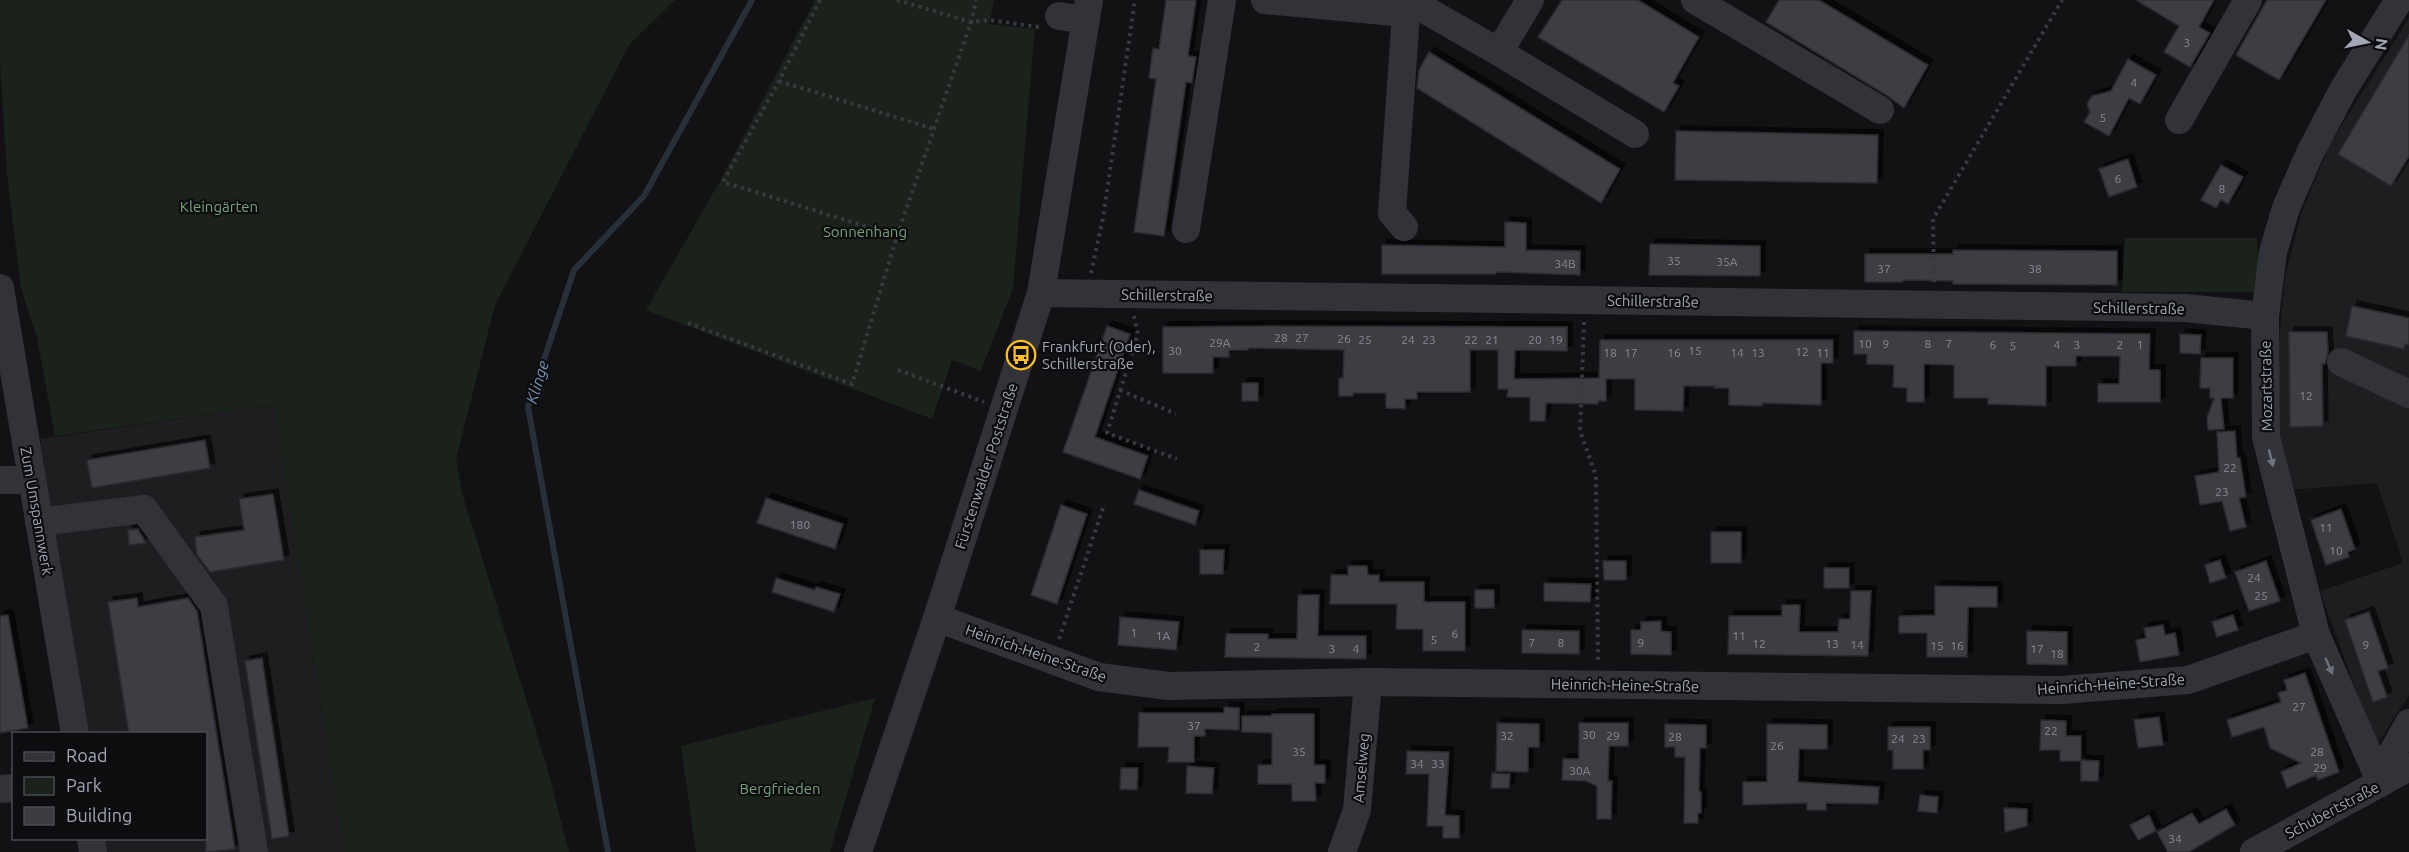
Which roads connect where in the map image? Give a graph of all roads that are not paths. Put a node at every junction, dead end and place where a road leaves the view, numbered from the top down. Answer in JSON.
{"nodes":[{"id":1,"x":1222,"y":0,"type":"edge"},
{"id":2,"x":1265,"y":0,"type":"edge"},
{"id":3,"x":1530,"y":0,"type":"edge"},
{"id":4,"x":1695,"y":0,"type":"edge"},
{"id":5,"x":2248,"y":0,"type":"edge"},
{"id":6,"x":2398,"y":0,"type":"edge"},
{"id":7,"x":1407,"y":4,"type":"edge"},
{"id":8,"x":1076,"y":13,"type":"edge"},
{"id":9,"x":1499,"y":52,"type":"junction"},
{"id":10,"x":1880,"y":110,"type":"dead end"},
{"id":11,"x":2179,"y":120,"type":"dead end"},
{"id":12,"x":1635,"y":134,"type":"dead end"},
{"id":13,"x":1404,"y":226,"type":"dead end"},
{"id":14,"x":1186,"y":230,"type":"dead end"},
{"id":15,"x":0,"y":288,"type":"edge"},
{"id":16,"x":1041,"y":293,"type":"junction"},
{"id":17,"x":2265,"y":316,"type":"junction"},
{"id":18,"x":2341,"y":362,"type":"dead end"},
{"id":19,"x":2409,"y":394,"type":"edge"},
{"id":20,"x":0,"y":480,"type":"edge"},
{"id":21,"x":31,"y":480,"type":"junction"},
{"id":22,"x":39,"y":522,"type":"junction"},
{"id":23,"x":937,"y":618,"type":"junction"},
{"id":24,"x":2316,"y":635,"type":"junction"},
{"id":25,"x":1368,"y":682,"type":"junction"},
{"id":26,"x":2409,"y":723,"type":"edge"},
{"id":27,"x":75,"y":732,"type":"edge"},
{"id":28,"x":2409,"y":767,"type":"edge"},
{"id":29,"x":2380,"y":780,"type":"junction"},
{"id":30,"x":254,"y":852,"type":"edge"},
{"id":31,"x":858,"y":852,"type":"edge"},
{"id":32,"x":1342,"y":852,"type":"edge"},
{"id":33,"x":2254,"y":852,"type":"edge"}],
"edges":[{"from":1,"to":14,"type":"street"},
{"from":2,"to":7,"type":"street"},
{"from":3,"to":9,"type":"street"},
{"from":4,"to":10,"type":"street"},
{"from":5,"to":11,"type":"street"},
{"from":6,"to":17,"type":"street","name":"Mozartstraße"},
{"from":7,"to":9,"type":"street"},
{"from":7,"to":13,"type":"street"},
{"from":8,"to":16,"type":"street","name":"Fürstenwalder Poststraße"},
{"from":9,"to":12,"type":"street"},
{"from":15,"to":21,"type":"street","name":"Zum Umspannwerk"},
{"from":16,"to":17,"type":"street","name":"Schillerstraße"},
{"from":16,"to":23,"type":"street","name":"Fürstenwalder Poststraße"},
{"from":17,"to":24,"type":"street","name":"Mozartstraße","one_way":true},
{"from":18,"to":19,"type":"street"},
{"from":20,"to":21,"type":"street"},
{"from":21,"to":22,"type":"street","name":"Zum Umspannwerk"},
{"from":22,"to":27,"type":"street","name":"Zum Umspannwerk"},
{"from":22,"to":30,"type":"street"},
{"from":23,"to":25,"type":"street","name":"Heinrich-Heine-Straße"},
{"from":23,"to":31,"type":"street","name":"Fürstenwalder Poststraße"},
{"from":24,"to":25,"type":"street","name":"Heinrich-Heine-Straße"},
{"from":24,"to":29,"type":"street","name":"Mozartstraße","one_way":true},
{"from":25,"to":32,"type":"street","name":"Amselweg"},
{"from":26,"to":29,"type":"street"},
{"from":28,"to":29,"type":"street","name":"Schubertstraße"},
{"from":29,"to":33,"type":"street","name":"Schubertstraße"}]}
